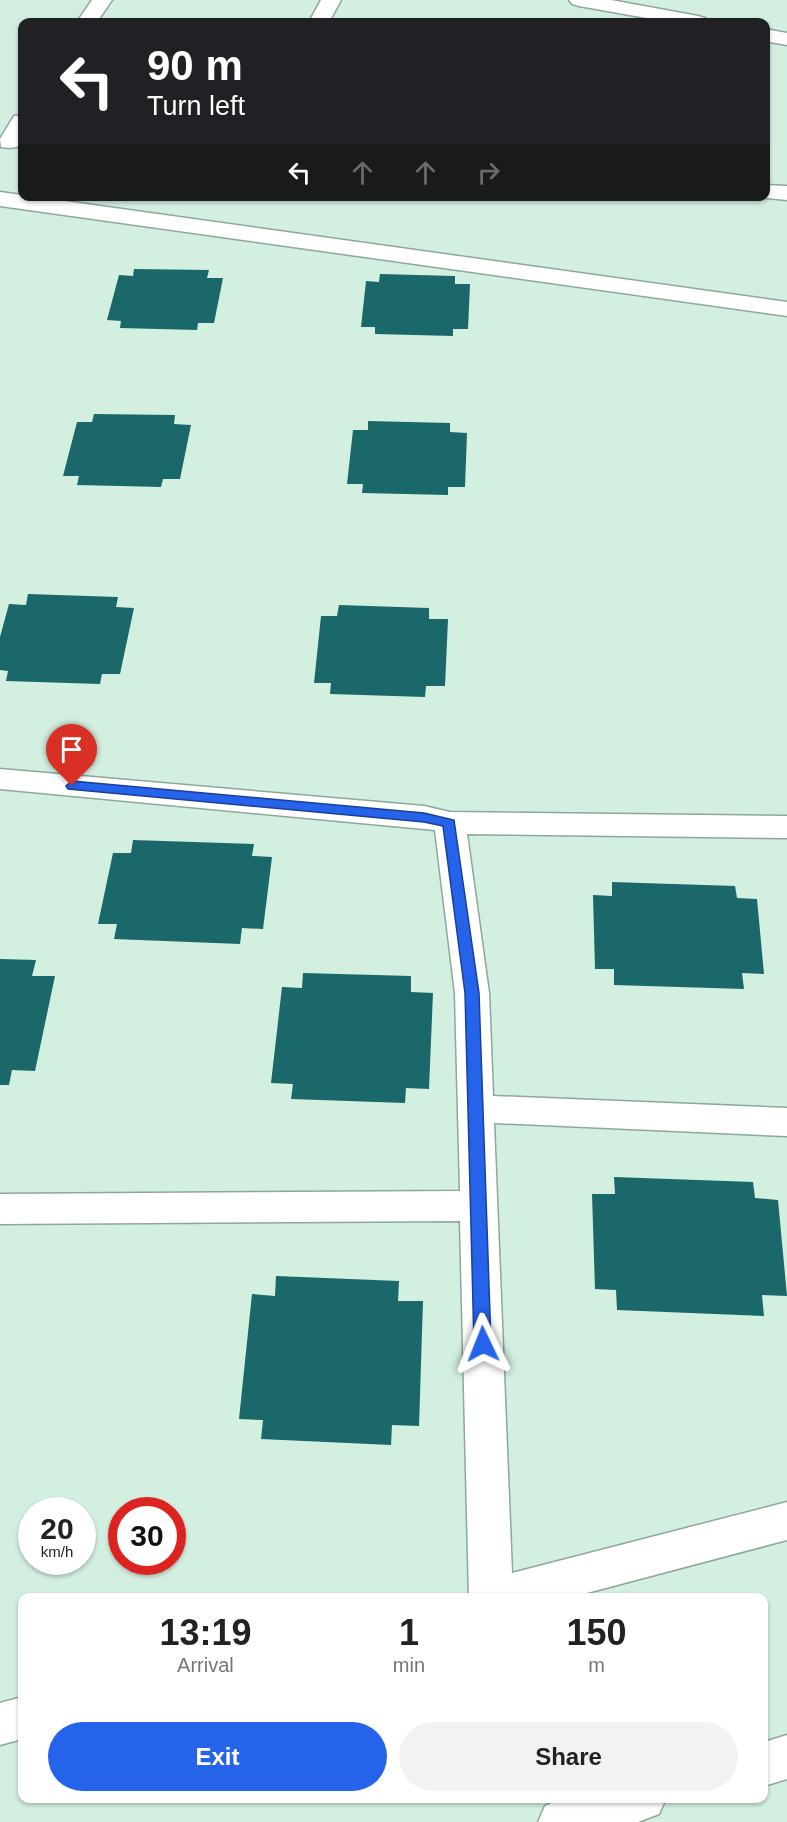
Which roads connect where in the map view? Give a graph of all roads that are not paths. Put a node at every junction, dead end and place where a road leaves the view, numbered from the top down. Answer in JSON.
{"nodes":[{"id":1,"x":102,"y":0,"type":"edge"},
{"id":2,"x":331,"y":0,"type":"edge"},
{"id":3,"x":579,"y":0,"type":"edge"},
{"id":4,"x":90,"y":18,"type":"edge"},
{"id":5,"x":321,"y":18,"type":"edge"},
{"id":6,"x":676,"y":18,"type":"edge"},
{"id":7,"x":770,"y":36,"type":"edge"},
{"id":8,"x":787,"y":39,"type":"edge"},
{"id":9,"x":18,"y":128,"type":"edge"},
{"id":10,"x":10,"y":142,"type":"edge"},
{"id":11,"x":770,"y":192,"type":"edge"},
{"id":12,"x":787,"y":193,"type":"edge"},
{"id":13,"x":0,"y":199,"type":"edge"},
{"id":14,"x":787,"y":309,"type":"edge"},
{"id":15,"x":0,"y":779,"type":"edge"},
{"id":16,"x":781,"y":819,"type":"edge"},
{"id":17,"x":450,"y":823,"type":"junction"},
{"id":18,"x":475,"y":1109,"type":"junction"},
{"id":19,"x":787,"y":1122,"type":"edge"},
{"id":20,"x":478,"y":1206,"type":"junction"},
{"id":21,"x":0,"y":1209,"type":"edge"},
{"id":22,"x":787,"y":1521,"type":"edge"},
{"id":23,"x":491,"y":1593,"type":"edge"},
{"id":24,"x":510,"y":1593,"type":"edge"},
{"id":25,"x":18,"y":1719,"type":"edge"},
{"id":26,"x":0,"y":1724,"type":"edge"},
{"id":27,"x":787,"y":1757,"type":"edge"},
{"id":28,"x":768,"y":1763,"type":"edge"},
{"id":29,"x":626,"y":1803,"type":"edge"},
{"id":30,"x":561,"y":1822,"type":"edge"}],
"edges":[{"from":1,"to":4,"type":"street"},
{"from":2,"to":5,"type":"street"},
{"from":3,"to":6,"type":"street"},
{"from":7,"to":8,"type":"street"},
{"from":9,"to":10,"type":"street"},
{"from":11,"to":12,"type":"street"},
{"from":13,"to":14,"type":"street"},
{"from":15,"to":17,"type":"street"},
{"from":16,"to":17,"type":"street"},
{"from":17,"to":18,"type":"street"},
{"from":18,"to":19,"type":"street"},
{"from":18,"to":20,"type":"street"},
{"from":20,"to":21,"type":"street"},
{"from":20,"to":23,"type":"street"},
{"from":22,"to":24,"type":"street"},
{"from":25,"to":26,"type":"street"},
{"from":27,"to":28,"type":"street"},
{"from":29,"to":30,"type":"street"}]}
